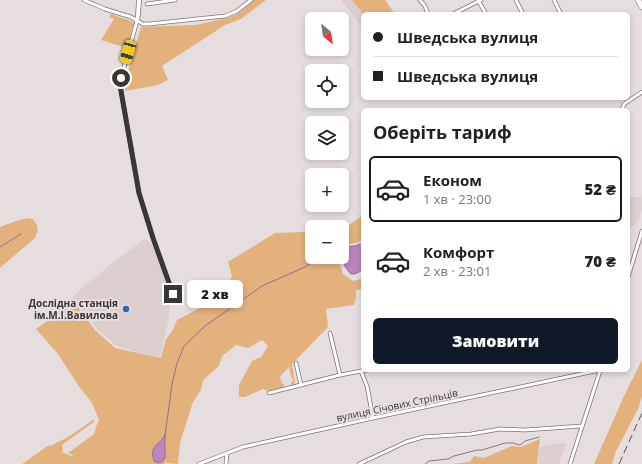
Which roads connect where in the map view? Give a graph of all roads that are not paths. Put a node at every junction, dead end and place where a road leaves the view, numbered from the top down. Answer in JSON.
{"nodes":[{"id":1,"x":84,"y":0,"type":"edge"},
{"id":2,"x":139,"y":0,"type":"edge"},
{"id":3,"x":175,"y":0,"type":"edge"},
{"id":4,"x":251,"y":0,"type":"edge"},
{"id":5,"x":420,"y":0,"type":"edge"},
{"id":6,"x":479,"y":0,"type":"edge"},
{"id":7,"x":516,"y":0,"type":"edge"},
{"id":8,"x":554,"y":0,"type":"edge"},
{"id":9,"x":638,"y":0,"type":"edge"},
{"id":10,"x":147,"y":4,"type":"dead end"},
{"id":11,"x":642,"y":7,"type":"edge"},
{"id":12,"x":427,"y":12,"type":"edge"},
{"id":13,"x":457,"y":12,"type":"edge"},
{"id":14,"x":485,"y":12,"type":"edge"},
{"id":15,"x":522,"y":12,"type":"edge"},
{"id":16,"x":560,"y":12,"type":"dead end"},
{"id":17,"x":137,"y":21,"type":"junction"},
{"id":18,"x":642,"y":92,"type":"edge"},
{"id":19,"x":630,"y":100,"type":"edge"},
{"id":20,"x":630,"y":100,"type":"edge"},
{"id":21,"x":623,"y":108,"type":"edge"},
{"id":22,"x":642,"y":231,"type":"edge"},
{"id":23,"x":630,"y":270,"type":"edge"},
{"id":24,"x":173,"y":294,"type":"dead end"},
{"id":25,"x":330,"y":333,"type":"dead end"},
{"id":26,"x":296,"y":362,"type":"dead end"},
{"id":27,"x":361,"y":371,"type":"edge"},
{"id":28,"x":361,"y":372,"type":"edge"},
{"id":29,"x":591,"y":372,"type":"edge"},
{"id":30,"x":599,"y":372,"type":"edge"},
{"id":31,"x":340,"y":375,"type":"junction"},
{"id":32,"x":301,"y":385,"type":"junction"},
{"id":33,"x":269,"y":393,"type":"dead end"},
{"id":34,"x":373,"y":418,"type":"junction"},
{"id":35,"x":582,"y":426,"type":"junction"},
{"id":36,"x":227,"y":453,"type":"junction"},
{"id":37,"x":199,"y":464,"type":"edge"},
{"id":38,"x":226,"y":464,"type":"edge"},
{"id":39,"x":359,"y":464,"type":"edge"},
{"id":40,"x":570,"y":464,"type":"edge"}],
"edges":[{"from":1,"to":17,"type":"street"},
{"from":2,"to":17,"type":"street"},
{"from":3,"to":10,"type":"street"},
{"from":4,"to":17,"type":"street"},
{"from":5,"to":12,"type":"street"},
{"from":6,"to":13,"type":"street"},
{"from":6,"to":14,"type":"street"},
{"from":7,"to":15,"type":"street"},
{"from":8,"to":16,"type":"street"},
{"from":9,"to":11,"type":"main road"},
{"from":17,"to":24,"type":"street"},
{"from":18,"to":19,"type":"street"},
{"from":20,"to":21,"type":"street"},
{"from":22,"to":23,"type":"street"},
{"from":25,"to":31,"type":"street"},
{"from":26,"to":32,"type":"street"},
{"from":27,"to":31,"type":"street"},
{"from":28,"to":34,"type":"street"},
{"from":29,"to":34,"type":"street","name":"вулиця Січових Стрільців"},
{"from":30,"to":35,"type":"street"},
{"from":31,"to":32,"type":"street"},
{"from":32,"to":33,"type":"street"},
{"from":34,"to":36,"type":"street","name":"вулиця Січових Стрільців"},
{"from":35,"to":39,"type":"street"},
{"from":35,"to":40,"type":"street"},
{"from":36,"to":37,"type":"street","name":"вулиця Січових Стрільців"},
{"from":36,"to":38,"type":"street"}]}
